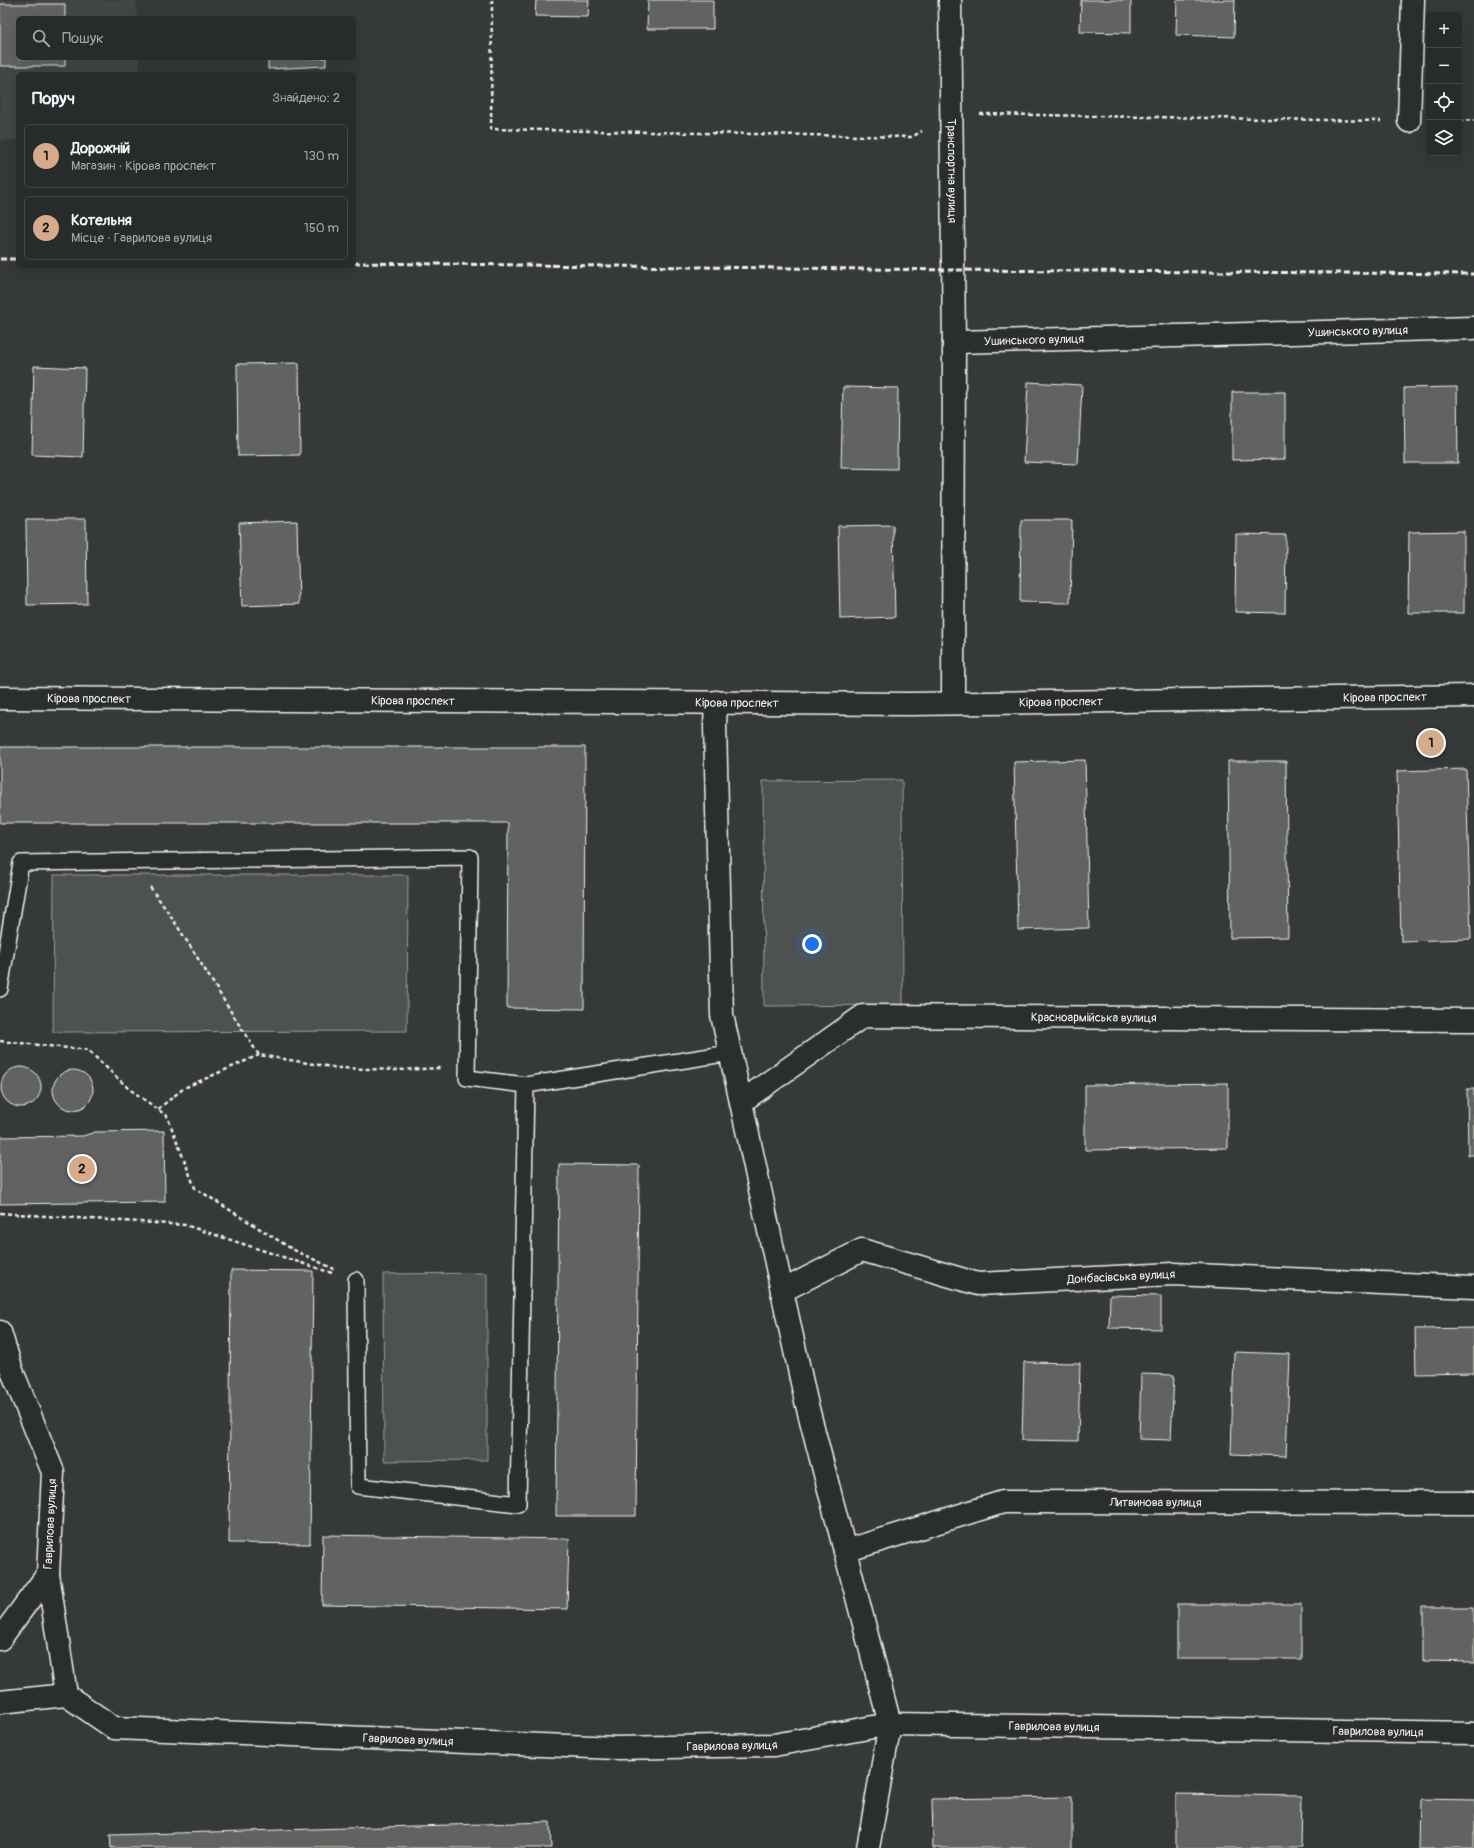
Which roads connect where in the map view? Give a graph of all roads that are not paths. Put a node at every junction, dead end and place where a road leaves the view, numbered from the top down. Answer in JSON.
{"nodes":[{"id":1,"x":950,"y":0,"type":"edge"},
{"id":2,"x":1412,"y":0,"type":"edge"},
{"id":3,"x":1409,"y":121,"type":"road end"},
{"id":4,"x":1474,"y":328,"type":"edge"},
{"id":5,"x":954,"y":342,"type":"junction"},
{"id":6,"x":1474,"y":696,"type":"edge"},
{"id":7,"x":0,"y":698,"type":"edge"},
{"id":8,"x":716,"y":702,"type":"junction"},
{"id":9,"x":953,"y":703,"type":"junction"},
{"id":10,"x":0,"y":989,"type":"edge"},
{"id":11,"x":1474,"y":1020,"type":"edge"},
{"id":12,"x":730,"y":1053,"type":"junction"},
{"id":13,"x":526,"y":1085,"type":"junction"},
{"id":14,"x":741,"y":1102,"type":"junction"},
{"id":15,"x":356,"y":1280,"type":"road end"},
{"id":16,"x":1474,"y":1287,"type":"edge"},
{"id":17,"x":782,"y":1291,"type":"junction"},
{"id":18,"x":0,"y":1332,"type":"edge"},
{"id":19,"x":1474,"y":1503,"type":"edge"},
{"id":20,"x":845,"y":1551,"type":"junction"},
{"id":21,"x":48,"y":1574,"type":"junction"},
{"id":22,"x":0,"y":1639,"type":"edge"},
{"id":23,"x":66,"y":1695,"type":"junction"},
{"id":24,"x":0,"y":1702,"type":"edge"},
{"id":25,"x":890,"y":1724,"type":"junction"},
{"id":26,"x":1474,"y":1733,"type":"edge"},
{"id":27,"x":868,"y":1848,"type":"edge"}],
"edges":[{"from":1,"to":5,"type":"street","name":"Транспортна вулиця"},
{"from":2,"to":3,"type":"street"},
{"from":4,"to":5,"type":"street","name":"Ушинського вулиця"},
{"from":5,"to":9,"type":"street"},
{"from":6,"to":9,"type":"street","name":"Кірова проспект"},
{"from":7,"to":8,"type":"street","name":"Кірова проспект"},
{"from":8,"to":9,"type":"street","name":"Кірова проспект"},
{"from":8,"to":12,"type":"street"},
{"from":10,"to":13,"type":"lane"},
{"from":11,"to":14,"type":"street","name":"Красноармійська вулиця"},
{"from":12,"to":13,"type":"lane"},
{"from":12,"to":14,"type":"street"},
{"from":13,"to":15,"type":"lane"},
{"from":14,"to":17,"type":"street"},
{"from":16,"to":17,"type":"street","name":"Донбасівська вулиця"},
{"from":17,"to":20,"type":"street"},
{"from":18,"to":21,"type":"street","name":"Гаврилова вулиця"},
{"from":19,"to":20,"type":"street","name":"Литвинова вулиця"},
{"from":20,"to":25,"type":"street"},
{"from":21,"to":22,"type":"street","name":"Гаврилова вулиця"},
{"from":21,"to":23,"type":"street"},
{"from":23,"to":24,"type":"street"},
{"from":23,"to":25,"type":"street","name":"Гаврилова вулиця"},
{"from":25,"to":26,"type":"street","name":"Гаврилова вулиця"},
{"from":25,"to":27,"type":"street"}]}
